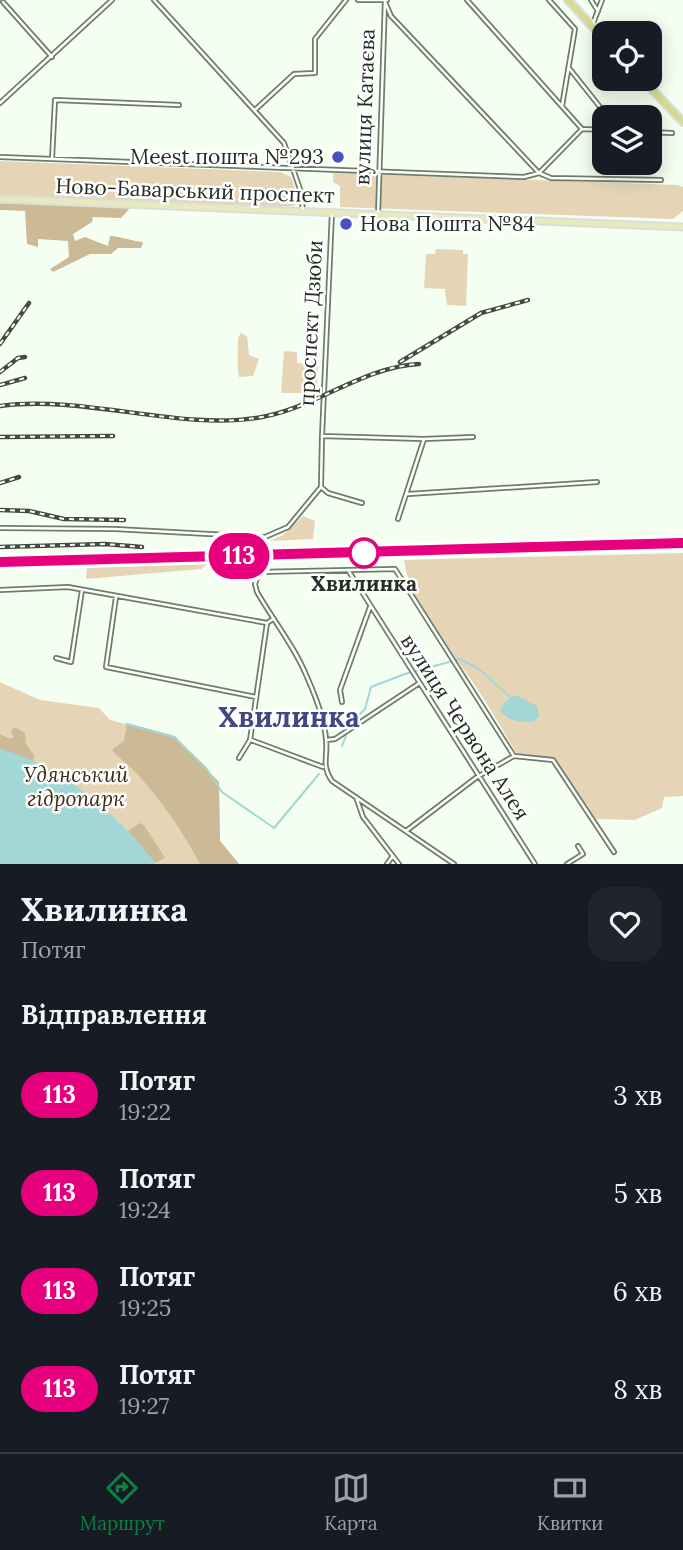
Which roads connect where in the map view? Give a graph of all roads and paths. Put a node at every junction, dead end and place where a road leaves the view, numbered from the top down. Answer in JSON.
{"nodes":[{"id":1,"x":112,"y":0,"type":"edge"},
{"id":2,"x":154,"y":0,"type":"edge"},
{"id":3,"x":346,"y":0,"type":"edge"},
{"id":4,"x":358,"y":0,"type":"edge"},
{"id":5,"x":467,"y":0,"type":"edge"},
{"id":6,"x":549,"y":0,"type":"edge"},
{"id":7,"x":568,"y":0,"type":"edge"},
{"id":8,"x":591,"y":0,"type":"edge"},
{"id":9,"x":602,"y":0,"type":"edge"},
{"id":10,"x":385,"y":1,"type":"edge"},
{"id":11,"x":3,"y":2,"type":"edge"},
{"id":12,"x":598,"y":11,"type":"junction"},
{"id":13,"x":594,"y":21,"type":"edge"},
{"id":14,"x":592,"y":26,"type":"edge"},
{"id":15,"x":52,"y":57,"type":"junction"},
{"id":16,"x":568,"y":66,"type":"junction"},
{"id":17,"x":653,"y":91,"type":"edge"},
{"id":18,"x":0,"y":103,"type":"edge"},
{"id":19,"x":179,"y":105,"type":"dead end"},
{"id":20,"x":599,"y":105,"type":"edge"},
{"id":21,"x":562,"y":106,"type":"junction"},
{"id":22,"x":256,"y":109,"type":"junction"},
{"id":23,"x":683,"y":122,"type":"edge"},
{"id":24,"x":582,"y":129,"type":"junction"},
{"id":25,"x":592,"y":129,"type":"edge"},
{"id":26,"x":662,"y":133,"type":"edge"},
{"id":27,"x":673,"y":133,"type":"dead end"},
{"id":28,"x":0,"y":157,"type":"edge"},
{"id":29,"x":52,"y":159,"type":"junction"},
{"id":30,"x":294,"y":169,"type":"junction"},
{"id":31,"x":379,"y":172,"type":"junction"},
{"id":32,"x":539,"y":173,"type":"junction"},
{"id":33,"x":661,"y":180,"type":"dead end"},
{"id":34,"x":0,"y":200,"type":"edge"},
{"id":35,"x":303,"y":211,"type":"junction"},
{"id":36,"x":332,"y":212,"type":"junction"},
{"id":37,"x":378,"y":215,"type":"junction"},
{"id":38,"x":683,"y":227,"type":"edge"},
{"id":39,"x":322,"y":436,"type":"junction"},
{"id":40,"x":473,"y":437,"type":"dead end"},
{"id":41,"x":424,"y":439,"type":"junction"},
{"id":42,"x":597,"y":482,"type":"dead end"},
{"id":43,"x":321,"y":487,"type":"junction"},
{"id":44,"x":407,"y":494,"type":"junction"},
{"id":45,"x":362,"y":503,"type":"dead end"},
{"id":46,"x":398,"y":519,"type":"dead end"},
{"id":47,"x":0,"y":528,"type":"edge"},
{"id":48,"x":348,"y":570,"type":"junction"},
{"id":49,"x":0,"y":590,"type":"edge"},
{"id":50,"x":82,"y":590,"type":"junction"},
{"id":51,"x":116,"y":597,"type":"junction"},
{"id":52,"x":370,"y":607,"type":"junction"},
{"id":53,"x":273,"y":619,"type":"junction"},
{"id":54,"x":267,"y":623,"type":"junction"},
{"id":55,"x":56,"y":659,"type":"dead end"},
{"id":56,"x":418,"y":684,"type":"junction"},
{"id":57,"x":256,"y":697,"type":"junction"},
{"id":58,"x":342,"y":702,"type":"dead end"},
{"id":59,"x":250,"y":740,"type":"junction"},
{"id":60,"x":326,"y":740,"type":"junction"},
{"id":61,"x":515,"y":757,"type":"junction"},
{"id":62,"x":239,"y":758,"type":"dead end"},
{"id":63,"x":323,"y":767,"type":"junction"},
{"id":64,"x":477,"y":777,"type":"junction"},
{"id":65,"x":356,"y":797,"type":"junction"},
{"id":66,"x":406,"y":831,"type":"junction"},
{"id":67,"x":578,"y":846,"type":"dead end"},
{"id":68,"x":614,"y":852,"type":"dead end"},
{"id":69,"x":392,"y":857,"type":"junction"},
{"id":70,"x":387,"y":864,"type":"edge"},
{"id":71,"x":399,"y":864,"type":"edge"},
{"id":72,"x":454,"y":864,"type":"edge"},
{"id":73,"x":535,"y":864,"type":"edge"},
{"id":74,"x":567,"y":864,"type":"edge"}],
"edges":[{"from":1,"to":15,"type":"street"},
{"from":2,"to":22,"type":"street","name":"проспект Дзюби"},
{"from":3,"to":22,"type":"street"},
{"from":4,"to":10,"type":"street"},
{"from":5,"to":21,"type":"street"},
{"from":6,"to":16,"type":"street"},
{"from":7,"to":14,"type":"highway"},
{"from":8,"to":12,"type":"street"},
{"from":9,"to":12,"type":"street"},
{"from":10,"to":31,"type":"street","name":"вулиця Катаєва"},
{"from":10,"to":32,"type":"street"},
{"from":11,"to":15,"type":"street"},
{"from":12,"to":13,"type":"street"},
{"from":15,"to":18,"type":"street"},
{"from":16,"to":20,"type":"street"},
{"from":16,"to":21,"type":"street"},
{"from":17,"to":23,"type":"highway"},
{"from":19,"to":29,"type":"street"},
{"from":21,"to":24,"type":"street"},
{"from":22,"to":30,"type":"street","name":"проспект Дзюби"},
{"from":24,"to":25,"type":"street"},
{"from":24,"to":32,"type":"street"},
{"from":26,"to":27,"type":"street"},
{"from":28,"to":29,"type":"street","name":"Ново-Баварський проспект"},
{"from":29,"to":30,"type":"street","name":"Ново-Баварський проспект"},
{"from":30,"to":31,"type":"street","name":"Ново-Баварський проспект"},
{"from":30,"to":35,"type":"street","name":"проспект Дзюби"},
{"from":31,"to":32,"type":"street","name":"Ново-Баварський проспект"},
{"from":31,"to":37,"type":"street","name":"вулиця Катаєва"},
{"from":32,"to":33,"type":"street","name":"Ново-Баварський проспект"},
{"from":34,"to":35,"type":"main road","name":"Ново-Баварський проспект"},
{"from":35,"to":36,"type":"main road","name":"Ново-Баварський проспект"},
{"from":36,"to":37,"type":"main road","name":"Ново-Баварський проспект"},
{"from":36,"to":39,"type":"street","name":"проспект Дзюби"},
{"from":37,"to":38,"type":"main road","name":"Ново-Баварський проспект"},
{"from":39,"to":41,"type":"street"},
{"from":39,"to":43,"type":"street","name":"проспект Дзюби"},
{"from":40,"to":41,"type":"street"},
{"from":41,"to":44,"type":"street"},
{"from":42,"to":44,"type":"street"},
{"from":43,"to":45,"type":"street"},
{"from":43,"to":47,"type":"street"},
{"from":44,"to":46,"type":"street"},
{"from":48,"to":52,"type":"street","name":"вулиця Червона Алея"},
{"from":48,"to":53,"type":"street"},
{"from":48,"to":61,"type":"street"},
{"from":49,"to":50,"type":"street"},
{"from":50,"to":51,"type":"street"},
{"from":50,"to":55,"type":"street"},
{"from":51,"to":54,"type":"street"},
{"from":51,"to":57,"type":"street"},
{"from":52,"to":56,"type":"street","name":"вулиця Червона Алея"},
{"from":52,"to":58,"type":"street"},
{"from":53,"to":54,"type":"street"},
{"from":53,"to":60,"type":"street"},
{"from":54,"to":57,"type":"street"},
{"from":56,"to":60,"type":"street"},
{"from":56,"to":64,"type":"street","name":"вулиця Червона Алея"},
{"from":57,"to":59,"type":"street"},
{"from":59,"to":62,"type":"street"},
{"from":59,"to":63,"type":"street"},
{"from":60,"to":63,"type":"street"},
{"from":61,"to":64,"type":"street"},
{"from":61,"to":68,"type":"street"},
{"from":63,"to":65,"type":"street"},
{"from":64,"to":66,"type":"street"},
{"from":64,"to":73,"type":"street","name":"вулиця Червона Алея"},
{"from":65,"to":66,"type":"street"},
{"from":65,"to":69,"type":"street"},
{"from":66,"to":72,"type":"street"},
{"from":67,"to":74,"type":"street"},
{"from":69,"to":70,"type":"street"},
{"from":69,"to":71,"type":"street"}]}
